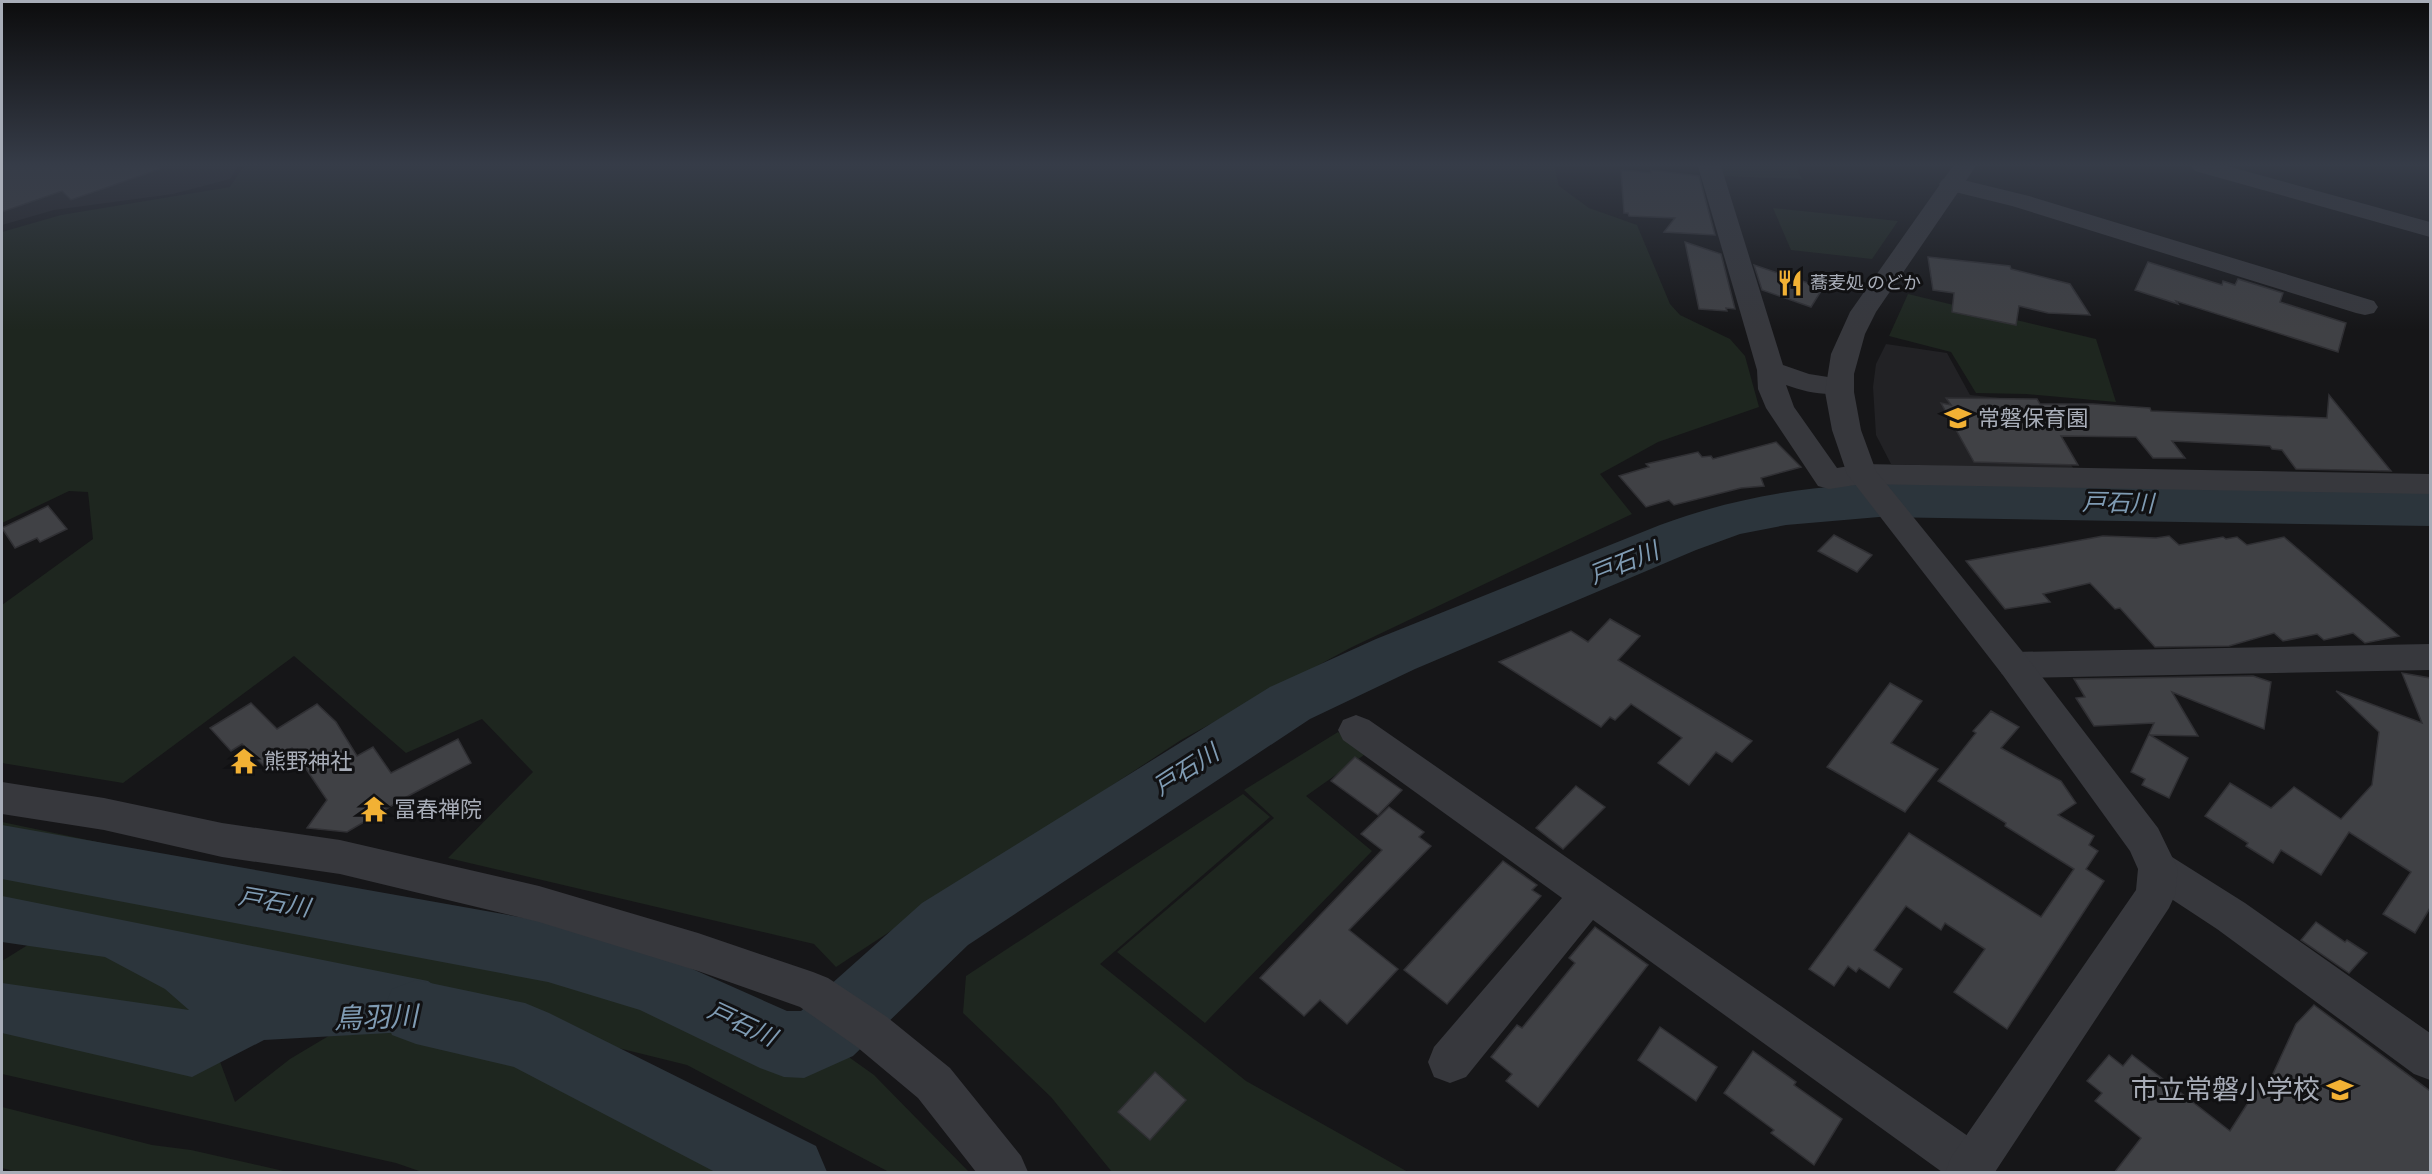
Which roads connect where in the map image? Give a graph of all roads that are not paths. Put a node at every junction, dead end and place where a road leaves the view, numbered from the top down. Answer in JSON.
{"nodes":[{"id":1,"x":1726,"y":221,"type":"edge"},
{"id":2,"x":1927,"y":221,"type":"edge"},
{"id":3,"x":2083,"y":221,"type":"edge"},
{"id":4,"x":2397,"y":221,"type":"edge"},
{"id":5,"x":2430,"y":230,"type":"edge"},
{"id":6,"x":2366,"y":307,"type":"dead end"},
{"id":7,"x":1771,"y":370,"type":"junction"},
{"id":8,"x":1837,"y":386,"type":"junction"},
{"id":9,"x":1865,"y":478,"type":"junction"},
{"id":10,"x":2430,"y":484,"type":"edge"},
{"id":11,"x":2430,"y":657,"type":"edge"},
{"id":12,"x":2014,"y":665,"type":"junction"},
{"id":13,"x":1356,"y":730,"type":"dead end"},
{"id":14,"x":2,"y":798,"type":"edge"},
{"id":15,"x":2158,"y":869,"type":"junction"},
{"id":16,"x":1589,"y":895,"type":"junction"},
{"id":17,"x":2430,"y":1059,"type":"edge"},
{"id":18,"x":1450,"y":1062,"type":"dead end"},
{"id":19,"x":1970,"y":1169,"type":"edge"},
{"id":20,"x":1005,"y":1173,"type":"edge"}],
"edges":[{"from":1,"to":7,"type":"street"},
{"from":2,"to":8,"type":"street"},
{"from":3,"to":6,"type":"street"},
{"from":4,"to":5,"type":"street"},
{"from":7,"to":8,"type":"street"},
{"from":7,"to":9,"type":"street"},
{"from":8,"to":9,"type":"street"},
{"from":9,"to":10,"type":"street"},
{"from":9,"to":12,"type":"street"},
{"from":11,"to":12,"type":"street"},
{"from":12,"to":15,"type":"street"},
{"from":13,"to":16,"type":"street"},
{"from":14,"to":20,"type":"street"},
{"from":15,"to":17,"type":"street"},
{"from":15,"to":19,"type":"street"},
{"from":16,"to":18,"type":"street"},
{"from":16,"to":19,"type":"street"}]}
